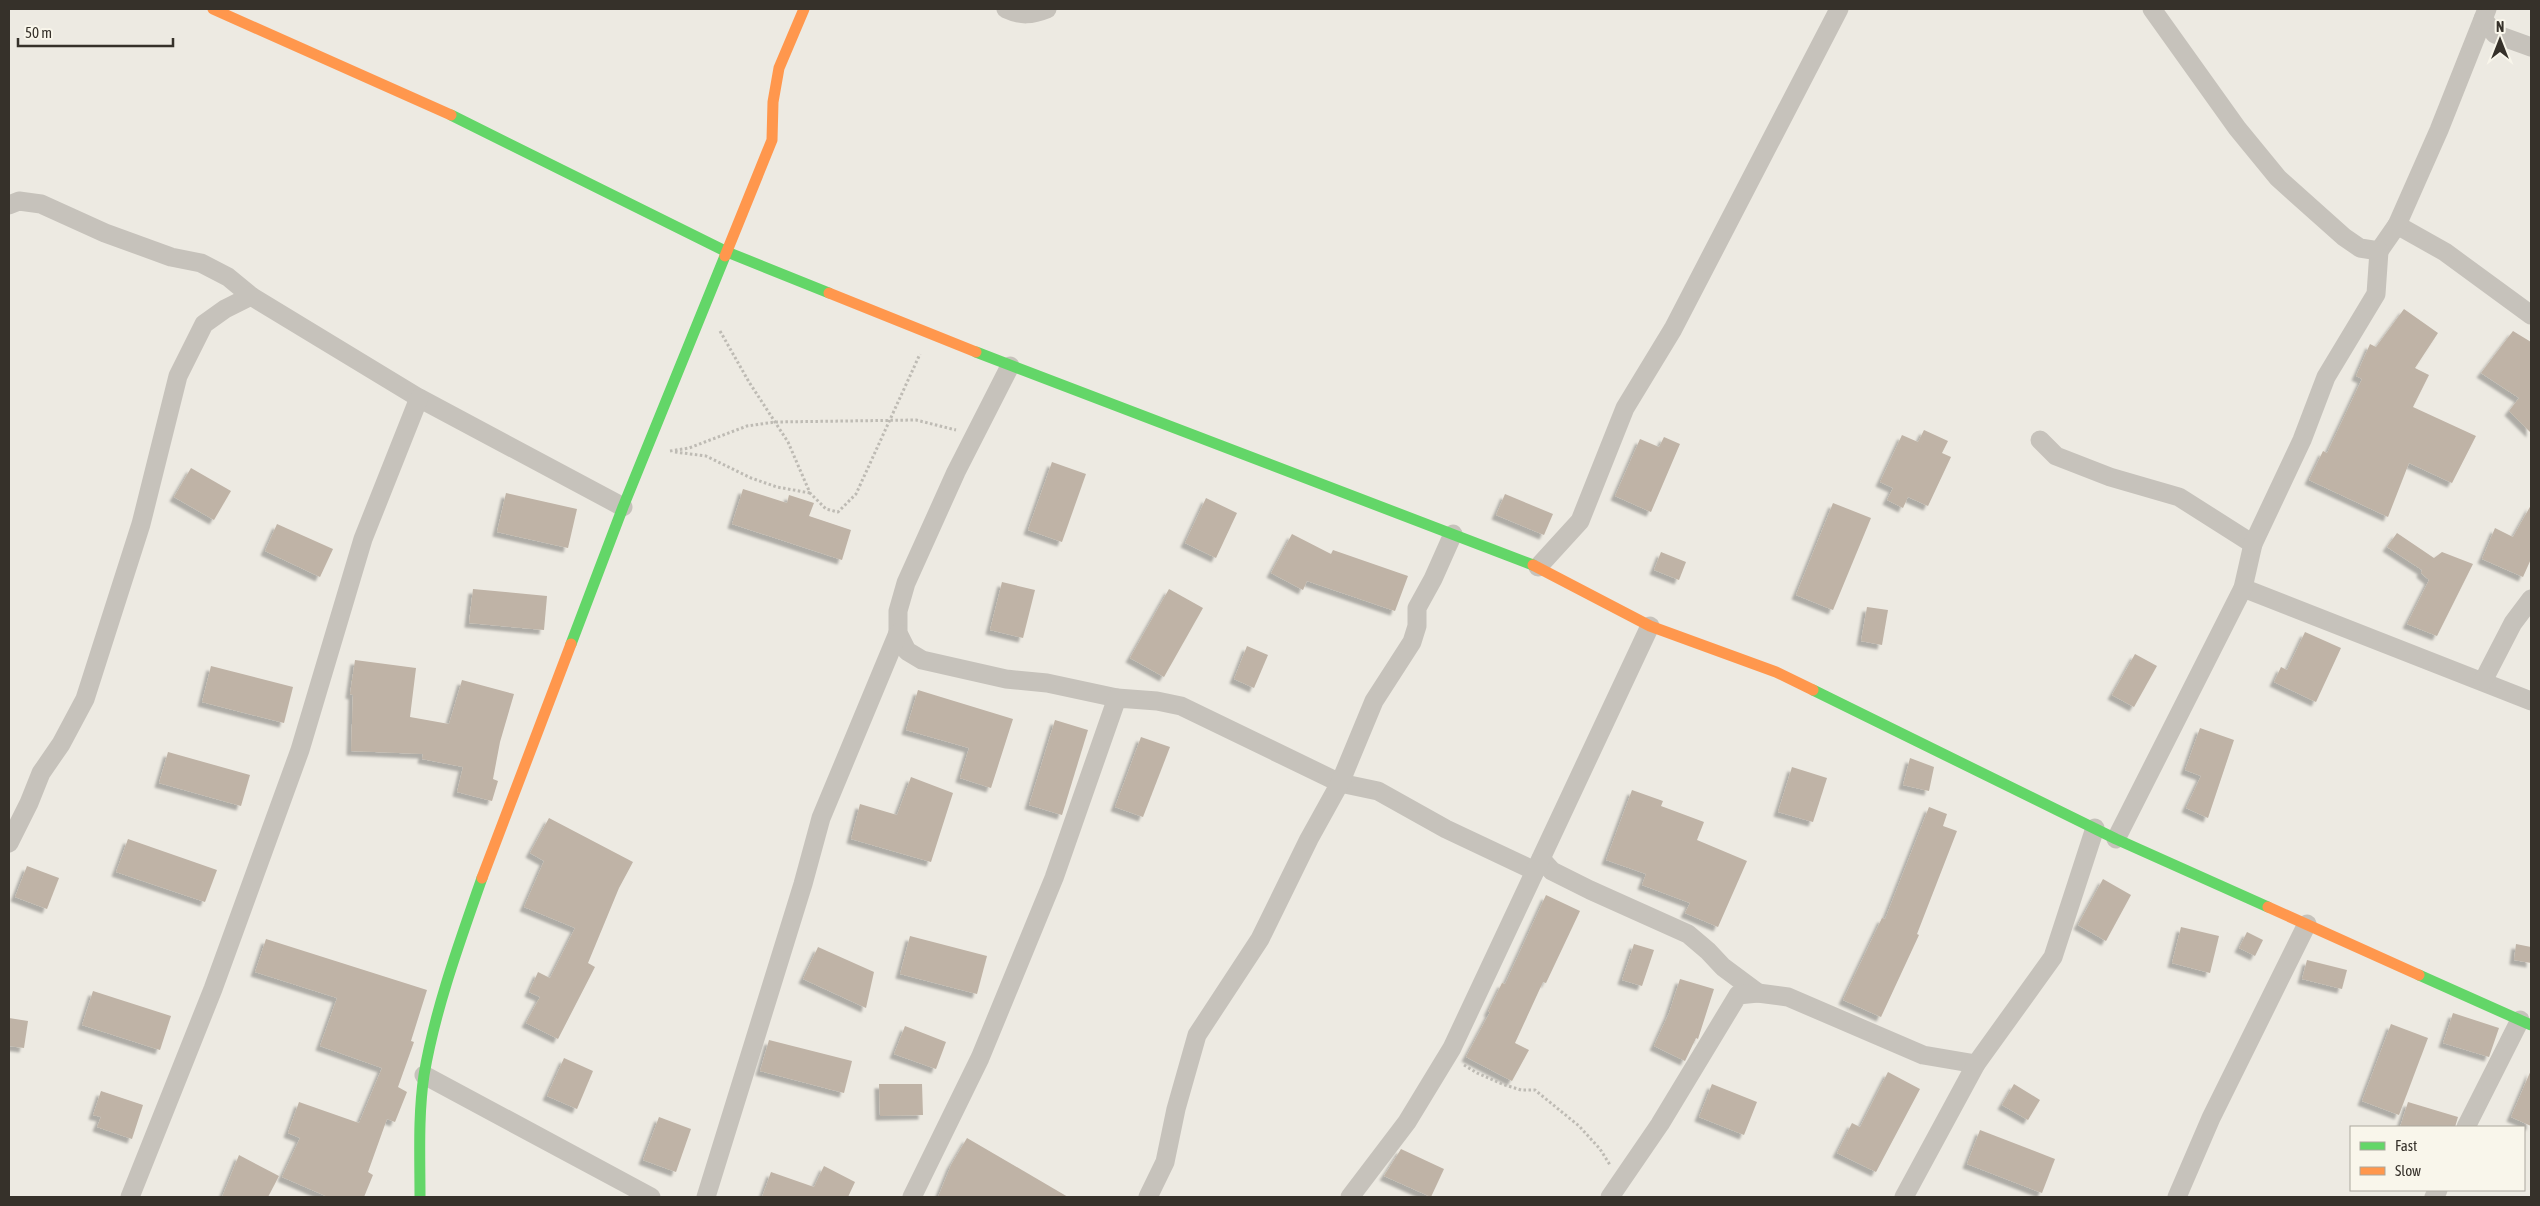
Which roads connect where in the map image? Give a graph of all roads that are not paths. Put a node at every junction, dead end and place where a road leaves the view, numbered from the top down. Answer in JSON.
{"nodes":[{"id":1,"x":213,"y":9,"type":"edge"},
{"id":2,"x":804,"y":9,"type":"edge"},
{"id":3,"x":1006,"y":9,"type":"edge"},
{"id":4,"x":1047,"y":9,"type":"edge"},
{"id":5,"x":1839,"y":9,"type":"edge"},
{"id":6,"x":2152,"y":9,"type":"edge"},
{"id":7,"x":2485,"y":14,"type":"edge"},
{"id":8,"x":2531,"y":47,"type":"edge"},
{"id":9,"x":9,"y":205,"type":"edge"},
{"id":10,"x":2397,"y":225,"type":"junction"},
{"id":11,"x":2379,"y":251,"type":"junction"},
{"id":12,"x":727,"y":252,"type":"junction"},
{"id":13,"x":251,"y":296,"type":"junction"},
{"id":14,"x":2531,"y":315,"type":"edge"},
{"id":15,"x":1010,"y":366,"type":"junction"},
{"id":16,"x":419,"y":398,"type":"junction"},
{"id":17,"x":2040,"y":440,"type":"dead end"},
{"id":18,"x":623,"y":507,"type":"junction"},
{"id":19,"x":1453,"y":534,"type":"junction"},
{"id":20,"x":2253,"y":544,"type":"junction"},
{"id":21,"x":1538,"y":567,"type":"junction"},
{"id":22,"x":2243,"y":588,"type":"junction"},
{"id":23,"x":2531,"y":599,"type":"edge"},
{"id":24,"x":1650,"y":626,"type":"junction"},
{"id":25,"x":898,"y":633,"type":"junction"},
{"id":26,"x":2483,"y":681,"type":"junction"},
{"id":27,"x":1117,"y":698,"type":"junction"},
{"id":28,"x":2531,"y":701,"type":"edge"},
{"id":29,"x":1340,"y":783,"type":"junction"},
{"id":30,"x":2095,"y":828,"type":"junction"},
{"id":31,"x":2116,"y":839,"type":"junction"},
{"id":32,"x":9,"y":843,"type":"edge"},
{"id":33,"x":1538,"y":865,"type":"junction"},
{"id":34,"x":2307,"y":924,"type":"junction"},
{"id":35,"x":1758,"y":993,"type":"junction"},
{"id":36,"x":2526,"y":1022,"type":"edge"},
{"id":37,"x":1976,"y":1064,"type":"junction"},
{"id":38,"x":424,"y":1075,"type":"junction"},
{"id":39,"x":2467,"y":1126,"type":"edge"},
{"id":40,"x":130,"y":1197,"type":"edge"},
{"id":41,"x":420,"y":1197,"type":"edge"},
{"id":42,"x":652,"y":1197,"type":"edge"},
{"id":43,"x":706,"y":1197,"type":"edge"},
{"id":44,"x":912,"y":1197,"type":"edge"},
{"id":45,"x":1148,"y":1197,"type":"edge"},
{"id":46,"x":1350,"y":1197,"type":"edge"},
{"id":47,"x":1610,"y":1197,"type":"edge"},
{"id":48,"x":1904,"y":1197,"type":"edge"},
{"id":49,"x":2177,"y":1197,"type":"edge"}],
"edges":[{"from":1,"to":12,"type":"street"},
{"from":2,"to":12,"type":"street"},
{"from":3,"to":4,"type":"street"},
{"from":5,"to":21,"type":"street"},
{"from":6,"to":11,"type":"street"},
{"from":7,"to":8,"type":"street"},
{"from":7,"to":10,"type":"street"},
{"from":9,"to":13,"type":"street"},
{"from":10,"to":11,"type":"street"},
{"from":10,"to":14,"type":"street"},
{"from":11,"to":20,"type":"street"},
{"from":12,"to":15,"type":"street"},
{"from":12,"to":18,"type":"street"},
{"from":13,"to":16,"type":"street"},
{"from":13,"to":32,"type":"street"},
{"from":15,"to":19,"type":"street"},
{"from":15,"to":25,"type":"street"},
{"from":16,"to":18,"type":"street"},
{"from":16,"to":40,"type":"street"},
{"from":17,"to":20,"type":"street"},
{"from":18,"to":38,"type":"street"},
{"from":19,"to":21,"type":"street"},
{"from":19,"to":29,"type":"street"},
{"from":20,"to":22,"type":"street"},
{"from":21,"to":24,"type":"street"},
{"from":22,"to":26,"type":"street"},
{"from":22,"to":31,"type":"street"},
{"from":23,"to":26,"type":"street"},
{"from":24,"to":30,"type":"street"},
{"from":24,"to":33,"type":"street"},
{"from":25,"to":27,"type":"street"},
{"from":25,"to":43,"type":"street"},
{"from":26,"to":28,"type":"street"},
{"from":27,"to":29,"type":"street"},
{"from":27,"to":44,"type":"street"},
{"from":29,"to":33,"type":"street"},
{"from":29,"to":45,"type":"street"},
{"from":30,"to":31,"type":"street"},
{"from":30,"to":37,"type":"street"},
{"from":31,"to":34,"type":"street"},
{"from":33,"to":35,"type":"street"},
{"from":33,"to":46,"type":"street"},
{"from":34,"to":36,"type":"street"},
{"from":34,"to":49,"type":"street"},
{"from":35,"to":37,"type":"street"},
{"from":35,"to":47,"type":"street"},
{"from":36,"to":39,"type":"street"},
{"from":37,"to":48,"type":"street"},
{"from":38,"to":41,"type":"street"},
{"from":38,"to":42,"type":"street"}]}
